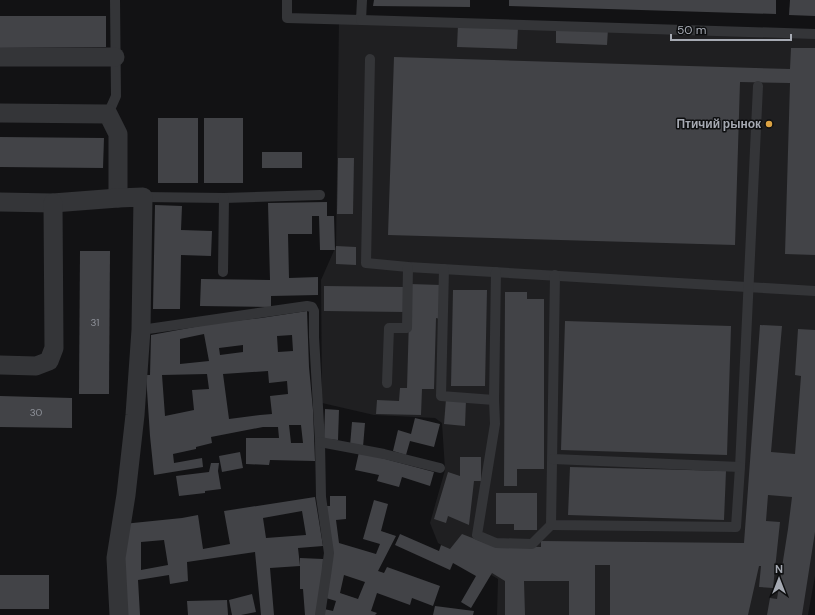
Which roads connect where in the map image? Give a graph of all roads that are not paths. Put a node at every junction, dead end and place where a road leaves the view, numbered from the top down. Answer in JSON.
{"nodes":[{"id":1,"x":115,"y":0,"type":"edge"},
{"id":2,"x":287,"y":0,"type":"edge"},
{"id":3,"x":362,"y":0,"type":"edge"},
{"id":4,"x":361,"y":20,"type":"junction"},
{"id":5,"x":815,"y":34,"type":"edge"},
{"id":6,"x":0,"y":57,"type":"edge"},
{"id":7,"x":115,"y":57,"type":"junction"},
{"id":8,"x":370,"y":59,"type":"dead end"},
{"id":9,"x":758,"y":86,"type":"dead end"},
{"id":10,"x":0,"y":113,"type":"edge"},
{"id":11,"x":108,"y":114,"type":"junction"},
{"id":12,"x":320,"y":195,"type":"dead end"},
{"id":13,"x":143,"y":197,"type":"junction"},
{"id":14,"x":118,"y":198,"type":"junction"},
{"id":15,"x":224,"y":198,"type":"junction"},
{"id":16,"x":0,"y":202,"type":"edge"},
{"id":17,"x":53,"y":203,"type":"junction"},
{"id":18,"x":408,"y":267,"type":"junction"},
{"id":19,"x":444,"y":269,"type":"junction"},
{"id":20,"x":223,"y":272,"type":"dead end"},
{"id":21,"x":496,"y":272,"type":"junction"},
{"id":22,"x":555,"y":275,"type":"junction"},
{"id":23,"x":748,"y":287,"type":"junction"},
{"id":24,"x":815,"y":290,"type":"edge"},
{"id":25,"x":141,"y":330,"type":"junction"},
{"id":26,"x":0,"y":365,"type":"edge"},
{"id":27,"x":388,"y":383,"type":"dead end"},
{"id":28,"x":494,"y":400,"type":"junction"},
{"id":29,"x":320,"y":442,"type":"junction"},
{"id":30,"x":553,"y":459,"type":"junction"},
{"id":31,"x":740,"y":467,"type":"junction"},
{"id":32,"x":440,"y":468,"type":"dead end"},
{"id":33,"x":551,"y":525,"type":"junction"},
{"id":34,"x":119,"y":615,"type":"edge"},
{"id":35,"x":320,"y":615,"type":"edge"}],
"edges":[{"from":1,"to":7,"type":"lane"},
{"from":2,"to":4,"type":"lane"},
{"from":3,"to":4,"type":"lane"},
{"from":4,"to":5,"type":"lane"},
{"from":6,"to":7,"type":"street"},
{"from":7,"to":11,"type":"lane"},
{"from":8,"to":18,"type":"lane"},
{"from":9,"to":23,"type":"lane"},
{"from":10,"to":11,"type":"street"},
{"from":11,"to":14,"type":"street"},
{"from":12,"to":15,"type":"lane"},
{"from":13,"to":14,"type":"street"},
{"from":13,"to":15,"type":"lane"},
{"from":13,"to":25,"type":"street"},
{"from":14,"to":17,"type":"street"},
{"from":15,"to":20,"type":"lane"},
{"from":16,"to":17,"type":"street"},
{"from":17,"to":26,"type":"street"},
{"from":18,"to":19,"type":"lane"},
{"from":18,"to":27,"type":"lane"},
{"from":19,"to":21,"type":"lane"},
{"from":19,"to":28,"type":"lane"},
{"from":21,"to":22,"type":"lane"},
{"from":21,"to":28,"type":"lane"},
{"from":22,"to":23,"type":"lane"},
{"from":22,"to":30,"type":"lane"},
{"from":23,"to":24,"type":"lane"},
{"from":23,"to":31,"type":"lane"},
{"from":25,"to":29,"type":"lane"},
{"from":25,"to":34,"type":"street"},
{"from":28,"to":33,"type":"lane"},
{"from":29,"to":32,"type":"lane"},
{"from":29,"to":35,"type":"lane"},
{"from":30,"to":31,"type":"lane"},
{"from":30,"to":33,"type":"lane"},
{"from":31,"to":33,"type":"lane"}]}
